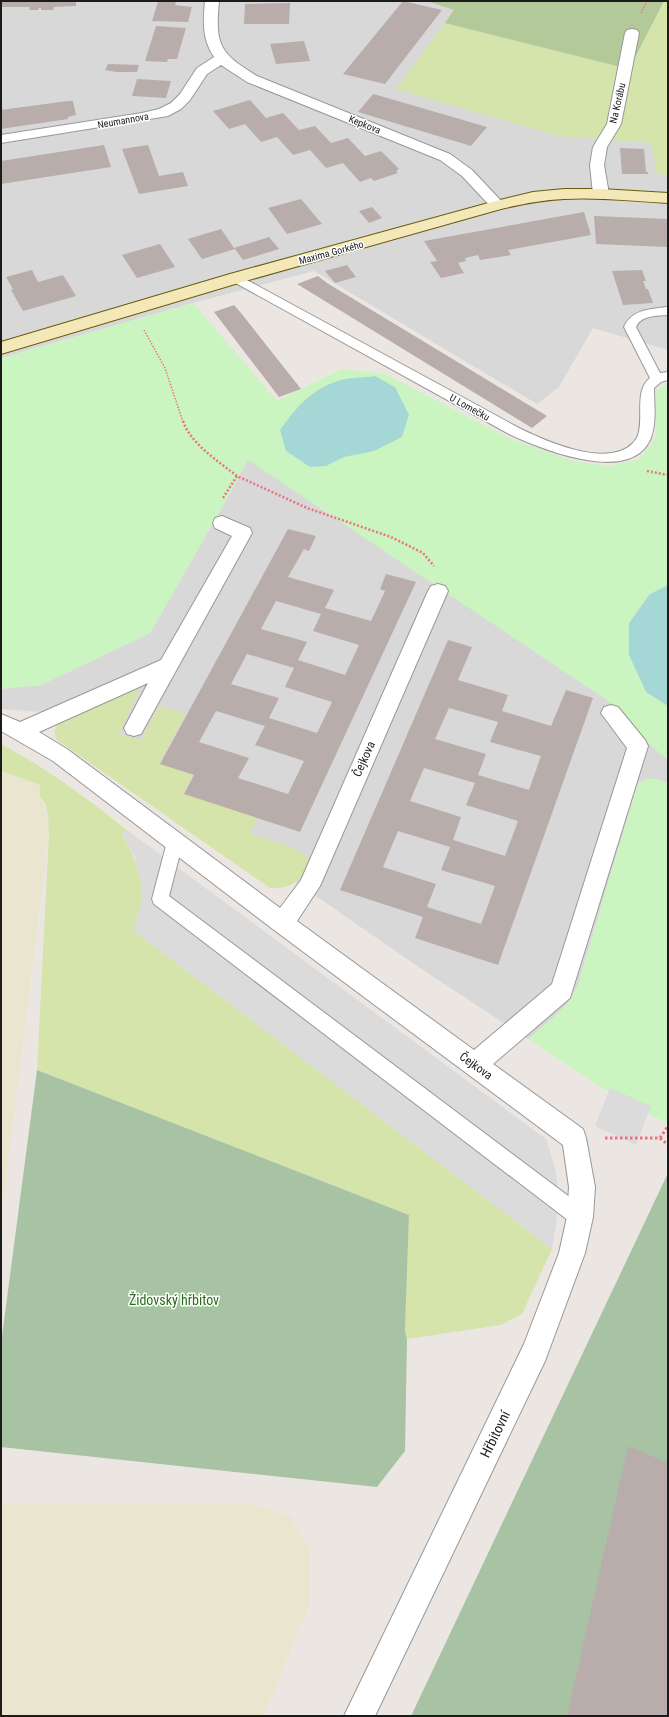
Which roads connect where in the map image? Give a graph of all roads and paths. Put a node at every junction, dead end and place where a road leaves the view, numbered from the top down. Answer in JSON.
{"nodes":[{"id":1,"x":212,"y":1,"type":"edge"},
{"id":2,"x":632,"y":33,"type":"dead end"},
{"id":3,"x":222,"y":58,"type":"junction"},
{"id":4,"x":1,"y":139,"type":"edge"},
{"id":5,"x":601,"y":194,"type":"junction"},
{"id":6,"x":668,"y":198,"type":"edge"},
{"id":7,"x":497,"y":205,"type":"junction"},
{"id":8,"x":236,"y":278,"type":"junction"},
{"id":9,"x":133,"y":309,"type":"junction"},
{"id":10,"x":668,"y":311,"type":"edge"},
{"id":11,"x":1,"y":348,"type":"edge"},
{"id":12,"x":662,"y":378,"type":"edge"},
{"id":13,"x":237,"y":476,"type":"junction"},
{"id":14,"x":222,"y":523,"type":"joint"},
{"id":15,"x":438,"y":591,"type":"joint"},
{"id":16,"x":168,"y":666,"type":"junction"},
{"id":17,"x":611,"y":713,"type":"dead end"},
{"id":18,"x":10,"y":726,"type":"edge"},
{"id":19,"x":134,"y":728,"type":"dead end"},
{"id":20,"x":175,"y":842,"type":"junction"},
{"id":21,"x":282,"y":922,"type":"junction"},
{"id":22,"x":474,"y":1065,"type":"junction"},
{"id":23,"x":668,"y":1126,"type":"edge"},
{"id":24,"x":574,"y":1138,"type":"junction"},
{"id":25,"x":660,"y":1138,"type":"junction"},
{"id":26,"x":668,"y":1145,"type":"edge"},
{"id":27,"x":580,"y":1217,"type":"junction"},
{"id":28,"x":359,"y":1716,"type":"edge"}],
"edges":[{"from":1,"to":3,"type":"street"},
{"from":2,"to":5,"type":"street","name":"Na Korábu"},
{"from":3,"to":4,"type":"street","name":"Neumannova"},
{"from":3,"to":7,"type":"street","name":"Kepkova"},
{"from":5,"to":6,"type":"street","name":"Maxima Gorkého"},
{"from":5,"to":7,"type":"street","name":"Maxima Gorkého"},
{"from":7,"to":8,"type":"street","name":"Maxima Gorkého"},
{"from":8,"to":9,"type":"street","name":"Maxima Gorkého"},
{"from":8,"to":12,"type":"lane","name":"U Lomečku"},
{"from":9,"to":11,"type":"street","name":"Maxima Gorkého"},
{"from":9,"to":13,"type":"path"},
{"from":10,"to":12,"type":"lane"},
{"from":13,"to":14,"type":"path"},
{"from":13,"to":15,"type":"path"},
{"from":14,"to":16,"type":"street"},
{"from":15,"to":21,"type":"street","name":"Čejkova"},
{"from":16,"to":18,"type":"street","name":"Čejkova"},
{"from":16,"to":19,"type":"street"},
{"from":17,"to":22,"type":"street"},
{"from":18,"to":20,"type":"street","name":"Čejkova"},
{"from":20,"to":21,"type":"street","name":"Čejkova"},
{"from":20,"to":27,"type":"lane"},
{"from":21,"to":22,"type":"street","name":"Čejkova"},
{"from":22,"to":24,"type":"street","name":"Čejkova"},
{"from":23,"to":25,"type":"path"},
{"from":24,"to":25,"type":"path"},
{"from":24,"to":27,"type":"street","name":"Hřbitovní"},
{"from":25,"to":26,"type":"path"},
{"from":27,"to":28,"type":"street","name":"Hřbitovní"}]}
